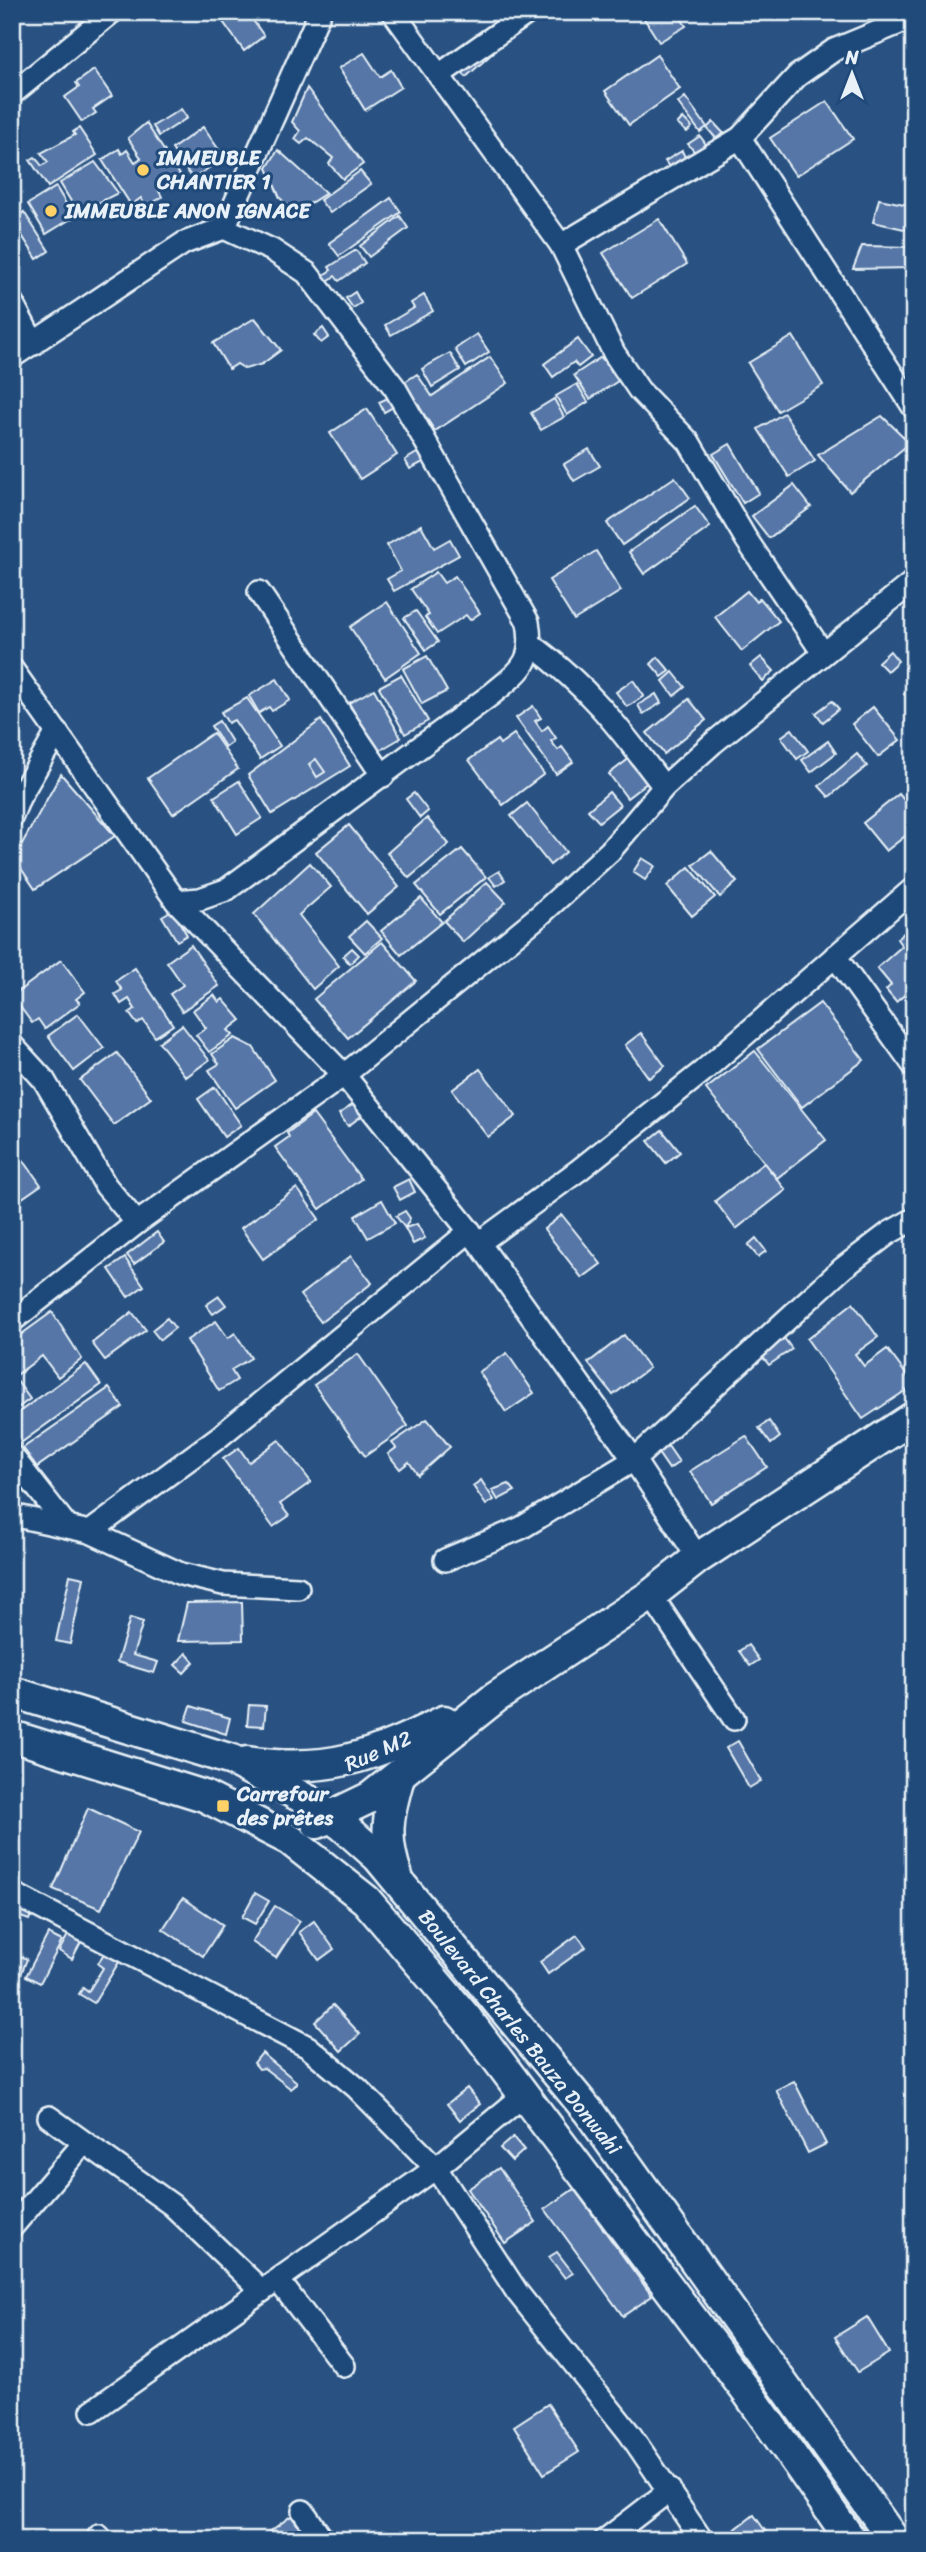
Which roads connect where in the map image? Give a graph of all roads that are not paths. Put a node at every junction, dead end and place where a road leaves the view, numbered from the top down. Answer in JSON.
{"nodes":[{"id":1,"x":112,"y":12,"type":"edge"},
{"id":2,"x":320,"y":12,"type":"edge"},
{"id":3,"x":393,"y":12,"type":"edge"},
{"id":4,"x":529,"y":12,"type":"edge"},
{"id":5,"x":914,"y":17,"type":"edge"},
{"id":6,"x":439,"y":75,"type":"junction"},
{"id":7,"x":12,"y":94,"type":"edge"},
{"id":8,"x":740,"y":138,"type":"junction"},
{"id":9,"x":224,"y":228,"type":"junction"},
{"id":10,"x":561,"y":245,"type":"junction"},
{"id":11,"x":12,"y":302,"type":"edge"},
{"id":12,"x":34,"y":344,"type":"junction"},
{"id":13,"x":12,"y":358,"type":"edge"},
{"id":14,"x":914,"y":408,"type":"edge"},
{"id":15,"x":914,"y":581,"type":"edge"},
{"id":16,"x":259,"y":592,"type":"dead end"},
{"id":17,"x":532,"y":645,"type":"junction"},
{"id":18,"x":823,"y":653,"type":"junction"},
{"id":19,"x":12,"y":669,"type":"edge"},
{"id":20,"x":57,"y":732,"type":"junction"},
{"id":21,"x":383,"y":776,"type":"junction"},
{"id":22,"x":664,"y":787,"type":"junction"},
{"id":23,"x":12,"y":816,"type":"edge"},
{"id":24,"x":914,"y":887,"type":"edge"},
{"id":25,"x":176,"y":901,"type":"junction"},
{"id":26,"x":835,"y":956,"type":"junction"},
{"id":27,"x":12,"y":1045,"type":"edge"},
{"id":28,"x":914,"y":1066,"type":"edge"},
{"id":29,"x":344,"y":1075,"type":"junction"},
{"id":30,"x":914,"y":1219,"type":"edge"},
{"id":31,"x":137,"y":1223,"type":"junction"},
{"id":32,"x":475,"y":1237,"type":"junction"},
{"id":33,"x":12,"y":1321,"type":"edge"},
{"id":34,"x":914,"y":1417,"type":"edge"},
{"id":35,"x":12,"y":1456,"type":"edge"},
{"id":36,"x":634,"y":1460,"type":"junction"},
{"id":37,"x":12,"y":1515,"type":"edge"},
{"id":38,"x":66,"y":1525,"type":"junction"},
{"id":39,"x":90,"y":1532,"type":"junction"},
{"id":40,"x":698,"y":1558,"type":"junction"},
{"id":41,"x":446,"y":1560,"type":"dead end"},
{"id":42,"x":298,"y":1588,"type":"dead end"},
{"id":43,"x":651,"y":1595,"type":"junction"},
{"id":44,"x":12,"y":1692,"type":"edge"},
{"id":45,"x":495,"y":1698,"type":"junction"},
{"id":46,"x":734,"y":1719,"type":"dead end"},
{"id":47,"x":12,"y":1736,"type":"edge"},
{"id":48,"x":232,"y":1760,"type":"junction"},
{"id":49,"x":342,"y":1763,"type":"junction"},
{"id":50,"x":399,"y":1777,"type":"junction"},
{"id":51,"x":319,"y":1808,"type":"junction"},
{"id":52,"x":290,"y":1840,"type":"junction"},
{"id":53,"x":400,"y":1883,"type":"junction"},
{"id":54,"x":12,"y":1893,"type":"edge"},
{"id":55,"x":524,"y":2095,"type":"junction"},
{"id":56,"x":49,"y":2118,"type":"dead end"},
{"id":57,"x":84,"y":2143,"type":"junction"},
{"id":58,"x":436,"y":2168,"type":"junction"},
{"id":59,"x":12,"y":2227,"type":"edge"},
{"id":60,"x":270,"y":2286,"type":"junction"},
{"id":61,"x":344,"y":2366,"type":"dead end"},
{"id":62,"x":92,"y":2411,"type":"dead end"},
{"id":63,"x":670,"y":2490,"type":"junction"},
{"id":64,"x":303,"y":2511,"type":"dead end"},
{"id":65,"x":323,"y":2540,"type":"edge"},
{"id":66,"x":605,"y":2540,"type":"edge"},
{"id":67,"x":702,"y":2540,"type":"edge"},
{"id":68,"x":851,"y":2540,"type":"edge"},
{"id":69,"x":894,"y":2540,"type":"edge"}],
"edges":[{"from":1,"to":7,"type":"street"},
{"from":2,"to":9,"type":"street"},
{"from":3,"to":6,"type":"street"},
{"from":4,"to":6,"type":"street"},
{"from":5,"to":8,"type":"street"},
{"from":6,"to":10,"type":"street"},
{"from":8,"to":10,"type":"street"},
{"from":8,"to":14,"type":"street"},
{"from":9,"to":12,"type":"street"},
{"from":9,"to":17,"type":"street"},
{"from":10,"to":18,"type":"street"},
{"from":11,"to":12,"type":"street"},
{"from":12,"to":13,"type":"street"},
{"from":15,"to":18,"type":"street"},
{"from":16,"to":21,"type":"street"},
{"from":17,"to":21,"type":"street"},
{"from":17,"to":22,"type":"street"},
{"from":18,"to":22,"type":"street"},
{"from":19,"to":20,"type":"street"},
{"from":20,"to":23,"type":"street"},
{"from":20,"to":25,"type":"street"},
{"from":21,"to":25,"type":"street"},
{"from":22,"to":29,"type":"street"},
{"from":24,"to":26,"type":"street"},
{"from":25,"to":29,"type":"street"},
{"from":26,"to":28,"type":"street"},
{"from":26,"to":32,"type":"street"},
{"from":27,"to":31,"type":"street"},
{"from":29,"to":31,"type":"street"},
{"from":29,"to":32,"type":"street"},
{"from":30,"to":36,"type":"street"},
{"from":31,"to":33,"type":"street"},
{"from":32,"to":36,"type":"street"},
{"from":32,"to":39,"type":"street"},
{"from":34,"to":40,"type":"main road","name":"Rue M2"},
{"from":35,"to":38,"type":"street"},
{"from":36,"to":40,"type":"street"},
{"from":36,"to":41,"type":"street"},
{"from":37,"to":38,"type":"street"},
{"from":38,"to":39,"type":"street"},
{"from":39,"to":42,"type":"street"},
{"from":40,"to":43,"type":"main road","name":"Rue M2"},
{"from":43,"to":45,"type":"main road","name":"Rue M2"},
{"from":43,"to":46,"type":"street"},
{"from":44,"to":48,"type":"main road","name":"Boulevard Charles Bauza Donwahi"},
{"from":45,"to":49,"type":"main road","name":"Rue M2"},
{"from":45,"to":50,"type":"main road","name":"Rue M2"},
{"from":47,"to":52,"type":"main road","name":"Boulevard Charles Bauza Donwahi"},
{"from":48,"to":49,"type":"main road"},
{"from":48,"to":51,"type":"main road","name":"Boulevard Charles Bauza Donwahi"},
{"from":49,"to":51,"type":"main road","name":"Rue M2"},
{"from":50,"to":51,"type":"main road","name":"Rue M2"},
{"from":50,"to":53,"type":"main road"},
{"from":51,"to":52,"type":"main road","name":"Rue M2"},
{"from":51,"to":53,"type":"main road","name":"Boulevard Charles Bauza Donwahi"},
{"from":52,"to":55,"type":"main road","name":"Boulevard Charles Bauza Donwahi"},
{"from":53,"to":69,"type":"main road","name":"Boulevard Charles Bauza Donwahi"},
{"from":54,"to":58,"type":"street"},
{"from":55,"to":58,"type":"street"},
{"from":55,"to":68,"type":"main road","name":"Boulevard Charles Bauza Donwahi"},
{"from":56,"to":57,"type":"street"},
{"from":57,"to":59,"type":"street"},
{"from":57,"to":60,"type":"street"},
{"from":58,"to":60,"type":"street"},
{"from":58,"to":63,"type":"street"},
{"from":60,"to":61,"type":"street"},
{"from":60,"to":62,"type":"street"},
{"from":63,"to":66,"type":"street"},
{"from":63,"to":67,"type":"street"},
{"from":64,"to":65,"type":"street"}]}
